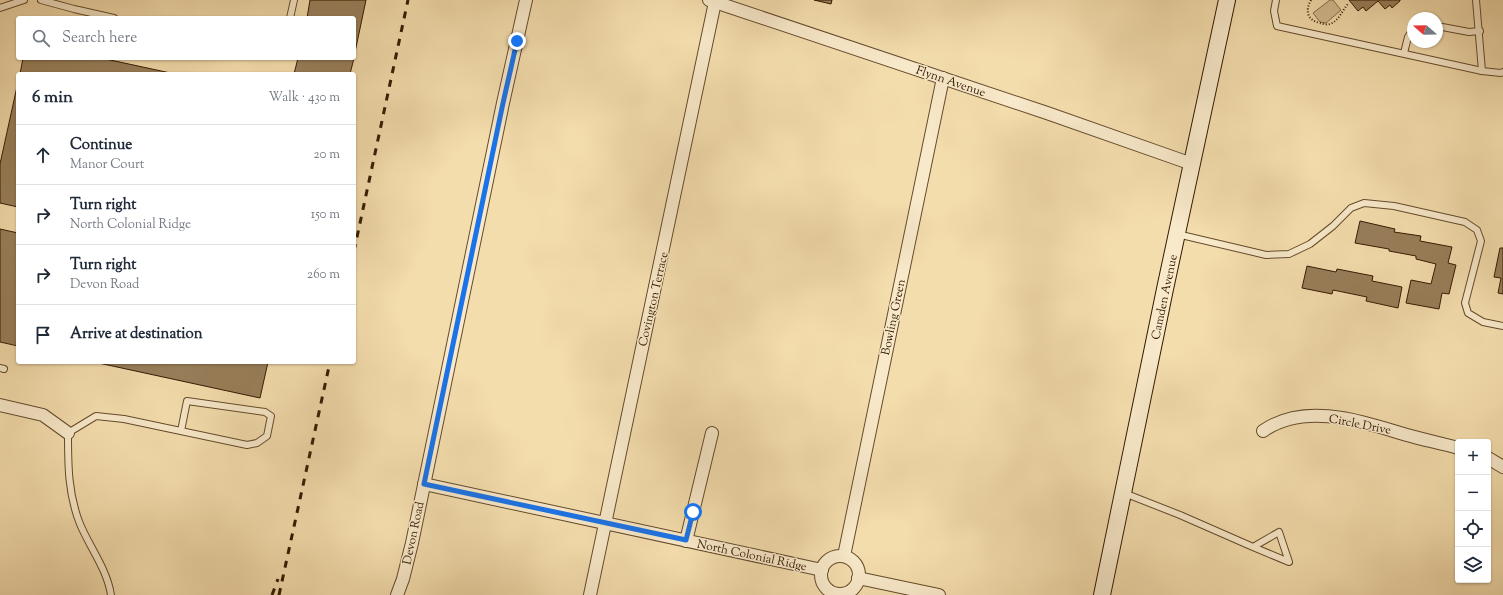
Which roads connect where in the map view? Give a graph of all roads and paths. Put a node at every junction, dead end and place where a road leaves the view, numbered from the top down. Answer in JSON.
{"nodes":[{"id":1,"x":24,"y":0,"type":"edge"},
{"id":2,"x":41,"y":0,"type":"edge"},
{"id":3,"x":294,"y":0,"type":"edge"},
{"id":4,"x":526,"y":0,"type":"edge"},
{"id":5,"x":1227,"y":0,"type":"edge"},
{"id":6,"x":1276,"y":0,"type":"edge"},
{"id":7,"x":1311,"y":0,"type":"edge"},
{"id":8,"x":1476,"y":0,"type":"edge"},
{"id":9,"x":712,"y":1,"type":"edge"},
{"id":10,"x":1349,"y":3,"type":"dead end"},
{"id":11,"x":0,"y":8,"type":"edge"},
{"id":12,"x":105,"y":16,"type":"edge"},
{"id":13,"x":290,"y":16,"type":"edge"},
{"id":14,"x":1443,"y":27,"type":"edge"},
{"id":15,"x":1480,"y":31,"type":"junction"},
{"id":16,"x":1407,"y":41,"type":"edge"},
{"id":17,"x":1404,"y":53,"type":"junction"},
{"id":18,"x":1482,"y":71,"type":"junction"},
{"id":19,"x":1503,"y":72,"type":"edge"},
{"id":20,"x":943,"y":78,"type":"junction"},
{"id":21,"x":1192,"y":164,"type":"junction"},
{"id":22,"x":1177,"y":234,"type":"junction"},
{"id":23,"x":1503,"y":326,"type":"edge"},
{"id":24,"x":0,"y":405,"type":"edge"},
{"id":25,"x":181,"y":431,"type":"junction"},
{"id":26,"x":1263,"y":431,"type":"dead end"},
{"id":27,"x":68,"y":433,"type":"junction"},
{"id":28,"x":712,"y":433,"type":"dead end"},
{"id":29,"x":1455,"y":447,"type":"edge"},
{"id":30,"x":1491,"y":460,"type":"edge"},
{"id":31,"x":1503,"y":468,"type":"edge"},
{"id":32,"x":424,"y":484,"type":"junction"},
{"id":33,"x":1124,"y":493,"type":"junction"},
{"id":34,"x":605,"y":523,"type":"junction"},
{"id":35,"x":686,"y":540,"type":"junction"},
{"id":36,"x":1253,"y":547,"type":"junction"},
{"id":37,"x":844,"y":556,"type":"junction"},
{"id":38,"x":822,"y":570,"type":"junction"},
{"id":39,"x":858,"y":578,"type":"junction"},
{"id":40,"x":836,"y":594,"type":"edge"},
{"id":41,"x":111,"y":595,"type":"edge"},
{"id":42,"x":397,"y":595,"type":"edge"},
{"id":43,"x":590,"y":595,"type":"edge"},
{"id":44,"x":939,"y":595,"type":"edge"},
{"id":45,"x":1102,"y":595,"type":"edge"}],
"edges":[{"from":1,"to":11,"type":"lane"},
{"from":2,"to":12,"type":"lane"},
{"from":3,"to":13,"type":"lane"},
{"from":4,"to":32,"type":"street","name":"Devon Road"},
{"from":5,"to":21,"type":"main road","name":"Camden Avenue"},
{"from":6,"to":17,"type":"lane"},
{"from":7,"to":10,"type":"path"},
{"from":8,"to":15,"type":"lane"},
{"from":9,"to":20,"type":"street","name":"Flynn Avenue"},
{"from":9,"to":34,"type":"street","name":"Covington Terrace"},
{"from":14,"to":15,"type":"lane"},
{"from":15,"to":18,"type":"lane"},
{"from":16,"to":17,"type":"lane"},
{"from":17,"to":18,"type":"lane"},
{"from":18,"to":19,"type":"lane"},
{"from":20,"to":21,"type":"street","name":"Flynn Avenue"},
{"from":20,"to":37,"type":"street","name":"Bowling Green"},
{"from":21,"to":22,"type":"main road","name":"Camden Avenue"},
{"from":22,"to":23,"type":"lane"},
{"from":22,"to":33,"type":"main road","name":"Camden Avenue"},
{"from":24,"to":27,"type":"street"},
{"from":25,"to":25,"type":"lane"},
{"from":25,"to":27,"type":"lane"},
{"from":26,"to":29,"type":"street","name":"Circle Drive"},
{"from":27,"to":41,"type":"lane"},
{"from":28,"to":35,"type":"street"},
{"from":30,"to":31,"type":"street"},
{"from":32,"to":34,"type":"street","name":"North Colonial Ridge"},
{"from":32,"to":42,"type":"street","name":"Devon Road"},
{"from":33,"to":36,"type":"lane"},
{"from":33,"to":45,"type":"main road","name":"Camden Avenue"},
{"from":34,"to":35,"type":"street","name":"North Colonial Ridge"},
{"from":34,"to":43,"type":"street","name":"Covington Terrace"},
{"from":35,"to":38,"type":"street","name":"North Colonial Ridge"},
{"from":36,"to":36,"type":"lane"},
{"from":37,"to":38,"type":"street"},
{"from":37,"to":39,"type":"street"},
{"from":38,"to":40,"type":"street"},
{"from":39,"to":40,"type":"street"},
{"from":39,"to":44,"type":"street"}]}
